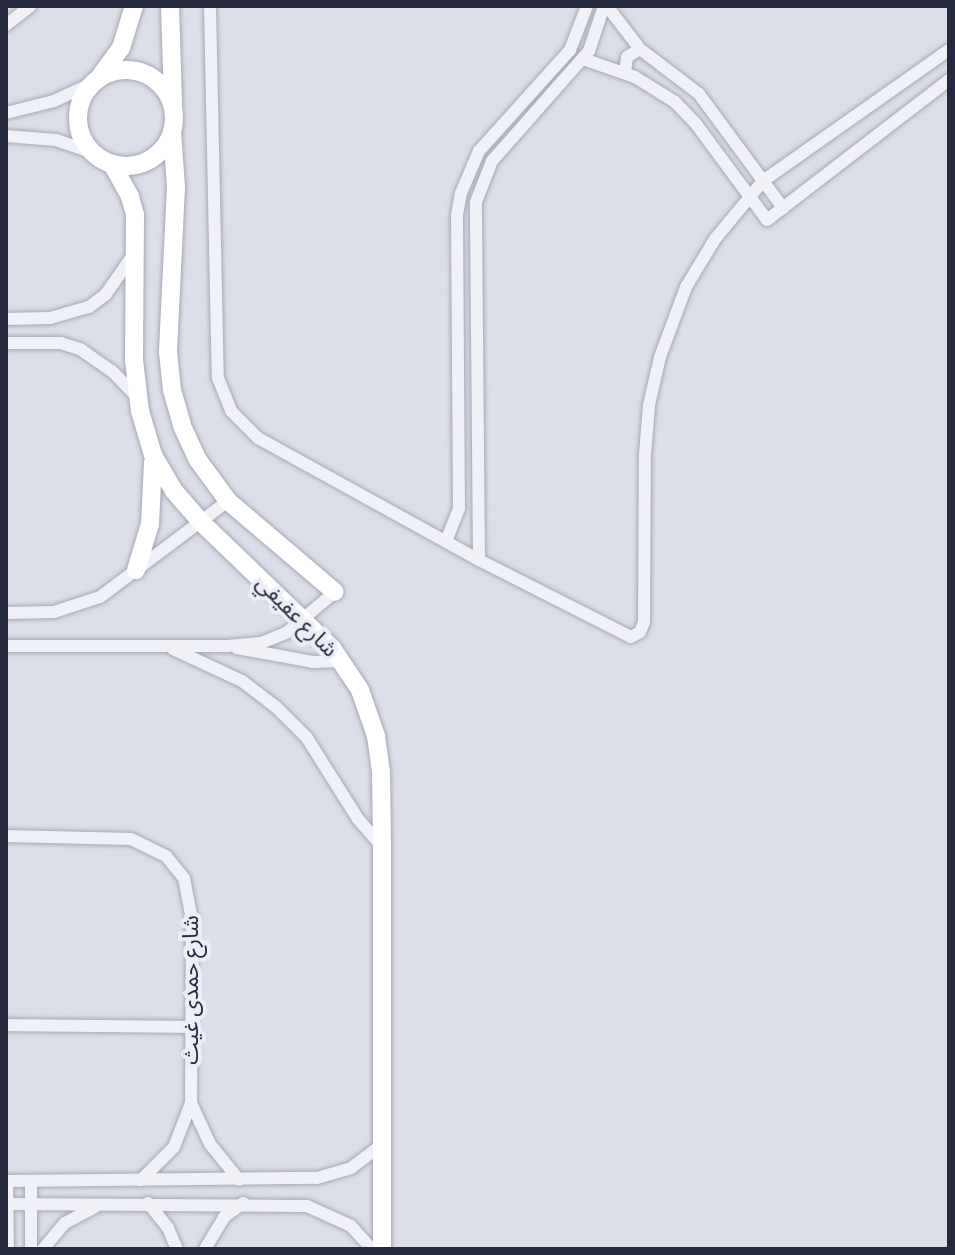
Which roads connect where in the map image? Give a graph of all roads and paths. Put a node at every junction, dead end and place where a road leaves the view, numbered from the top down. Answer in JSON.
{"nodes":[{"id":1,"x":30,"y":6,"type":"edge"},
{"id":2,"x":134,"y":6,"type":"edge"},
{"id":3,"x":170,"y":6,"type":"edge"},
{"id":4,"x":210,"y":6,"type":"edge"},
{"id":5,"x":587,"y":6,"type":"edge"},
{"id":6,"x":605,"y":6,"type":"edge"},
{"id":7,"x":6,"y":25,"type":"edge"},
{"id":8,"x":640,"y":49,"type":"junction"},
{"id":9,"x":949,"y":50,"type":"edge"},
{"id":10,"x":583,"y":59,"type":"junction"},
{"id":11,"x":625,"y":72,"type":"junction"},
{"id":12,"x":97,"y":80,"type":"junction"},
{"id":13,"x":949,"y":80,"type":"edge"},
{"id":14,"x":173,"y":111,"type":"junction"},
{"id":15,"x":6,"y":113,"type":"edge"},
{"id":16,"x":172,"y":132,"type":"junction"},
{"id":17,"x":6,"y":136,"type":"edge"},
{"id":18,"x":94,"y":153,"type":"junction"},
{"id":19,"x":112,"y":164,"type":"junction"},
{"id":20,"x":763,"y":181,"type":"junction"},
{"id":21,"x":749,"y":195,"type":"junction"},
{"id":22,"x":783,"y":208,"type":"junction"},
{"id":23,"x":457,"y":215,"type":"junction"},
{"id":24,"x":475,"y":216,"type":"junction"},
{"id":25,"x":135,"y":252,"type":"junction"},
{"id":26,"x":6,"y":319,"type":"edge"},
{"id":27,"x":6,"y":343,"type":"edge"},
{"id":28,"x":137,"y":397,"type":"junction"},
{"id":29,"x":153,"y":455,"type":"junction"},
{"id":30,"x":228,"y":501,"type":"junction"},
{"id":31,"x":200,"y":521,"type":"junction"},
{"id":32,"x":455,"y":525,"type":"junction"},
{"id":33,"x":479,"y":528,"type":"junction"},
{"id":34,"x":446,"y":541,"type":"junction"},
{"id":35,"x":479,"y":560,"type":"junction"},
{"id":36,"x":136,"y":570,"type":"junction"},
{"id":37,"x":335,"y":592,"type":"joint"},
{"id":38,"x":6,"y":613,"type":"edge"},
{"id":39,"x":304,"y":620,"type":"junction"},
{"id":40,"x":163,"y":645,"type":"junction"},
{"id":41,"x":6,"y":646,"type":"edge"},
{"id":42,"x":227,"y":646,"type":"junction"},
{"id":43,"x":343,"y":661,"type":"junction"},
{"id":44,"x":6,"y":836,"type":"edge"},
{"id":45,"x":382,"y":847,"type":"junction"},
{"id":46,"x":6,"y":1025,"type":"edge"},
{"id":47,"x":192,"y":1027,"type":"junction"},
{"id":48,"x":191,"y":1103,"type":"junction"},
{"id":49,"x":382,"y":1145,"type":"junction"},
{"id":50,"x":141,"y":1180,"type":"junction"},
{"id":51,"x":239,"y":1180,"type":"junction"},
{"id":52,"x":7,"y":1181,"type":"edge"},
{"id":53,"x":31,"y":1181,"type":"junction"},
{"id":54,"x":148,"y":1203,"type":"junction"},
{"id":55,"x":243,"y":1203,"type":"junction"},
{"id":56,"x":7,"y":1204,"type":"edge"},
{"id":57,"x":31,"y":1204,"type":"junction"},
{"id":58,"x":104,"y":1204,"type":"junction"},
{"id":59,"x":8,"y":1249,"type":"edge"},
{"id":60,"x":31,"y":1249,"type":"edge"},
{"id":61,"x":43,"y":1249,"type":"edge"},
{"id":62,"x":177,"y":1249,"type":"edge"},
{"id":63,"x":205,"y":1249,"type":"edge"},
{"id":64,"x":372,"y":1249,"type":"edge"},
{"id":65,"x":382,"y":1249,"type":"edge"}],
"edges":[{"from":1,"to":7,"type":"street"},
{"from":2,"to":12,"type":"street"},
{"from":3,"to":14,"type":"street"},
{"from":4,"to":34,"type":"street"},
{"from":5,"to":23,"type":"street"},
{"from":6,"to":8,"type":"street"},
{"from":6,"to":10,"type":"street"},
{"from":8,"to":11,"type":"street"},
{"from":8,"to":20,"type":"street"},
{"from":9,"to":20,"type":"street"},
{"from":10,"to":11,"type":"street"},
{"from":10,"to":24,"type":"street"},
{"from":11,"to":21,"type":"street"},
{"from":12,"to":14,"type":"street"},
{"from":12,"to":15,"type":"street"},
{"from":12,"to":18,"type":"street"},
{"from":13,"to":22,"type":"street"},
{"from":14,"to":16,"type":"street"},
{"from":16,"to":19,"type":"street"},
{"from":16,"to":30,"type":"street","name":"شارع عفيفي"},
{"from":17,"to":18,"type":"street"},
{"from":18,"to":19,"type":"street"},
{"from":19,"to":25,"type":"street","name":"شارع عفيفي"},
{"from":20,"to":21,"type":"street"},
{"from":20,"to":22,"type":"street"},
{"from":21,"to":22,"type":"street"},
{"from":21,"to":35,"type":"street"},
{"from":23,"to":24,"type":"street"},
{"from":23,"to":32,"type":"street"},
{"from":24,"to":33,"type":"street"},
{"from":25,"to":26,"type":"street"},
{"from":25,"to":28,"type":"street","name":"شارع عفيفي"},
{"from":27,"to":28,"type":"street"},
{"from":28,"to":29,"type":"street","name":"شارع عفيفي"},
{"from":29,"to":31,"type":"street","name":"شارع عفيفي"},
{"from":29,"to":36,"type":"street"},
{"from":30,"to":31,"type":"street"},
{"from":30,"to":37,"type":"street","name":"شارع عفيفي"},
{"from":31,"to":36,"type":"street"},
{"from":31,"to":39,"type":"street","name":"شارع عفيفي"},
{"from":32,"to":33,"type":"street"},
{"from":32,"to":34,"type":"street"},
{"from":33,"to":35,"type":"street"},
{"from":34,"to":35,"type":"street"},
{"from":36,"to":38,"type":"street"},
{"from":37,"to":39,"type":"street"},
{"from":39,"to":42,"type":"street"},
{"from":39,"to":43,"type":"street","name":"شارع عفيفي"},
{"from":40,"to":41,"type":"street"},
{"from":40,"to":42,"type":"street"},
{"from":40,"to":45,"type":"street"},
{"from":42,"to":43,"type":"street"},
{"from":43,"to":45,"type":"street","name":"شارع عفيفي"},
{"from":44,"to":47,"type":"street","name":"شارع حمدى غيث"},
{"from":45,"to":49,"type":"street","name":"شارع عفيفي"},
{"from":46,"to":47,"type":"street"},
{"from":47,"to":48,"type":"street","name":"شارع حمدى غيث"},
{"from":48,"to":50,"type":"street","name":"شارع حمدى غيث"},
{"from":48,"to":51,"type":"street","name":"شارع حمدى غيث"},
{"from":49,"to":51,"type":"street"},
{"from":49,"to":65,"type":"street","name":"شارع عفيفي"},
{"from":50,"to":51,"type":"street"},
{"from":50,"to":53,"type":"street"},
{"from":52,"to":53,"type":"street"},
{"from":52,"to":56,"type":"street"},
{"from":53,"to":57,"type":"street"},
{"from":54,"to":55,"type":"street"},
{"from":54,"to":58,"type":"street"},
{"from":54,"to":62,"type":"street"},
{"from":55,"to":63,"type":"street"},
{"from":55,"to":64,"type":"street"},
{"from":56,"to":57,"type":"street"},
{"from":56,"to":59,"type":"street"},
{"from":57,"to":58,"type":"street"},
{"from":57,"to":60,"type":"street"},
{"from":58,"to":61,"type":"street"}]}
